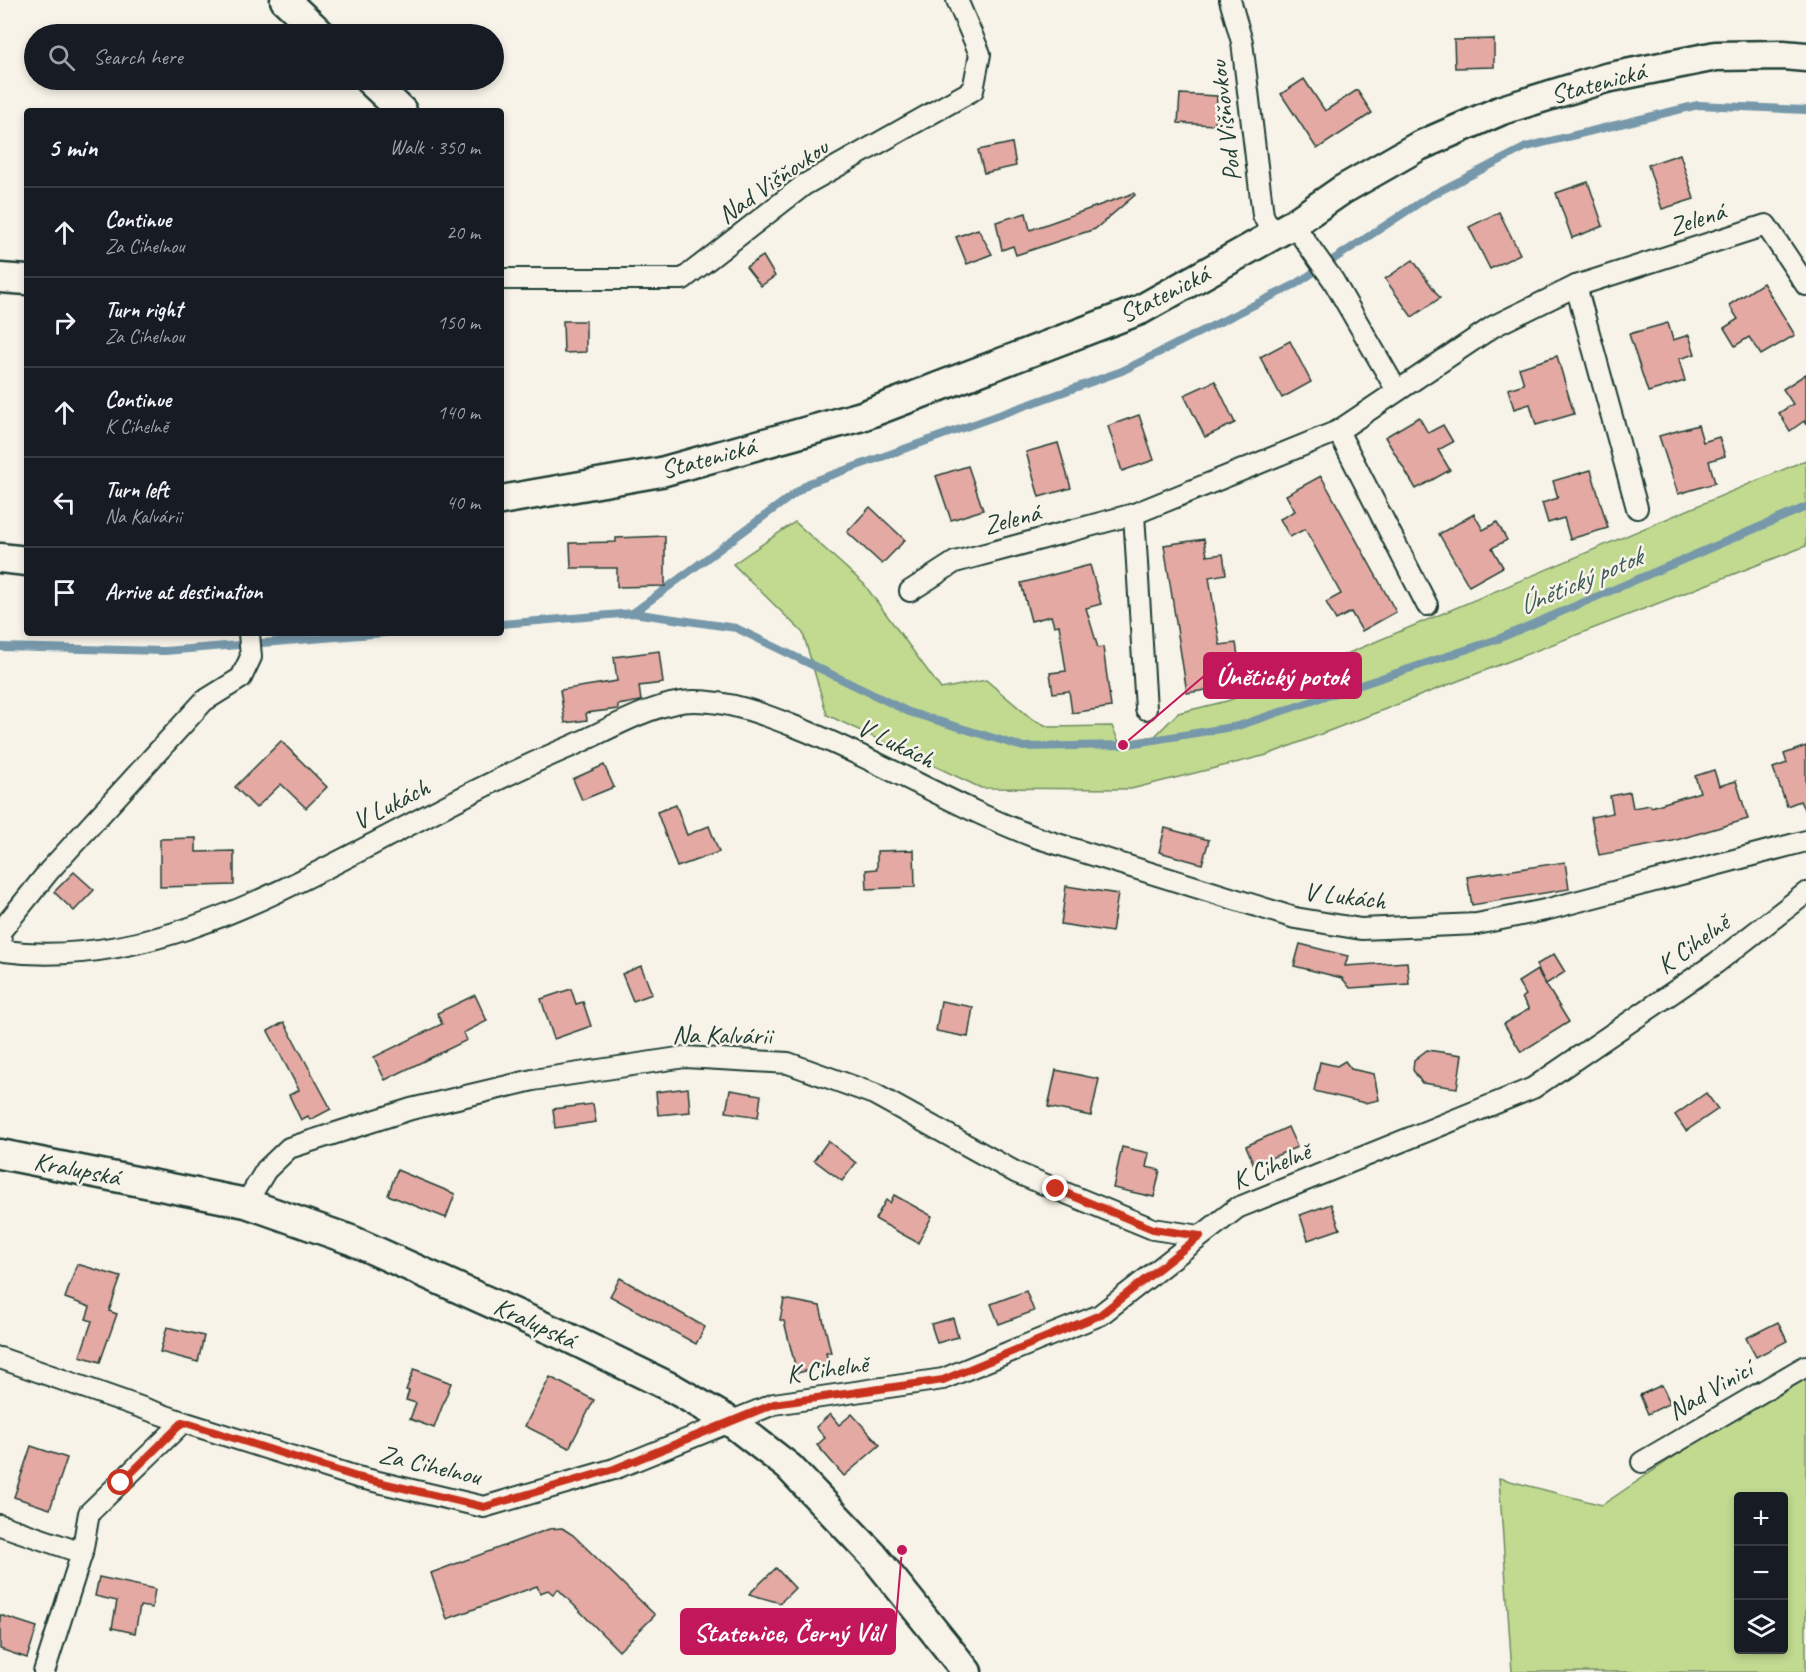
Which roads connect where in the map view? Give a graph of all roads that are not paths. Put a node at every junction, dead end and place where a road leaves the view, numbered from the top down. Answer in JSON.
{"nodes":[{"id":1,"x":285,"y":0,"type":"edge"},
{"id":2,"x":957,"y":0,"type":"edge"},
{"id":3,"x":1230,"y":0,"type":"edge"},
{"id":4,"x":310,"y":24,"type":"edge"},
{"id":5,"x":1806,"y":57,"type":"edge"},
{"id":6,"x":380,"y":90,"type":"edge"},
{"id":7,"x":399,"y":108,"type":"edge"},
{"id":8,"x":1283,"y":230,"type":"junction"},
{"id":9,"x":0,"y":278,"type":"edge"},
{"id":10,"x":504,"y":279,"type":"edge"},
{"id":11,"x":24,"y":280,"type":"edge"},
{"id":12,"x":1806,"y":285,"type":"edge"},
{"id":13,"x":1575,"y":286,"type":"junction"},
{"id":14,"x":1396,"y":389,"type":"junction"},
{"id":15,"x":1338,"y":431,"type":"junction"},
{"id":16,"x":504,"y":499,"type":"edge"},
{"id":17,"x":1637,"y":508,"type":"dead end"},
{"id":18,"x":1134,"y":514,"type":"junction"},
{"id":19,"x":0,"y":558,"type":"edge"},
{"id":20,"x":24,"y":561,"type":"edge"},
{"id":21,"x":910,"y":591,"type":"dead end"},
{"id":22,"x":1427,"y":605,"type":"dead end"},
{"id":23,"x":249,"y":636,"type":"edge"},
{"id":24,"x":1146,"y":708,"type":"dead end"},
{"id":25,"x":1806,"y":841,"type":"edge"},
{"id":26,"x":1806,"y":893,"type":"edge"},
{"id":27,"x":0,"y":932,"type":"edge"},
{"id":28,"x":0,"y":937,"type":"edge"},
{"id":29,"x":0,"y":1154,"type":"edge"},
{"id":30,"x":246,"y":1203,"type":"junction"},
{"id":31,"x":1200,"y":1236,"type":"junction"},
{"id":32,"x":0,"y":1358,"type":"edge"},
{"id":33,"x":1806,"y":1366,"type":"edge"},
{"id":34,"x":183,"y":1422,"type":"junction"},
{"id":35,"x":731,"y":1422,"type":"junction"},
{"id":36,"x":1642,"y":1462,"type":"dead end"},
{"id":37,"x":0,"y":1525,"type":"edge"},
{"id":38,"x":82,"y":1553,"type":"junction"},
{"id":39,"x":44,"y":1672,"type":"edge"},
{"id":40,"x":967,"y":1672,"type":"edge"}],
"edges":[{"from":1,"to":4,"type":"street"},
{"from":2,"to":10,"type":"street","name":"Nad Višňovkou"},
{"from":3,"to":8,"type":"street","name":"Pod Višňovkou"},
{"from":5,"to":8,"type":"street","name":"Statenická"},
{"from":6,"to":7,"type":"street"},
{"from":8,"to":14,"type":"street"},
{"from":8,"to":16,"type":"street","name":"Statenická"},
{"from":9,"to":11,"type":"street"},
{"from":12,"to":13,"type":"street","name":"Zelená"},
{"from":13,"to":14,"type":"street","name":"Zelená"},
{"from":13,"to":17,"type":"street"},
{"from":14,"to":15,"type":"street","name":"Zelená"},
{"from":15,"to":18,"type":"street","name":"Zelená"},
{"from":15,"to":22,"type":"street"},
{"from":18,"to":21,"type":"street","name":"Zelená"},
{"from":18,"to":24,"type":"street"},
{"from":19,"to":20,"type":"street"},
{"from":23,"to":27,"type":"street"},
{"from":25,"to":28,"type":"street","name":"V Lukách"},
{"from":26,"to":31,"type":"street","name":"K Cihelně"},
{"from":29,"to":30,"type":"street","name":"Kralupská"},
{"from":30,"to":31,"type":"street","name":"Na Kalvárii"},
{"from":30,"to":35,"type":"street","name":"Kralupská"},
{"from":31,"to":35,"type":"street","name":"K Cihelně"},
{"from":32,"to":34,"type":"street","name":"Za Cihelnou"},
{"from":33,"to":36,"type":"street","name":"Nad Vinicí"},
{"from":34,"to":35,"type":"street","name":"Za Cihelnou"},
{"from":34,"to":38,"type":"street"},
{"from":35,"to":40,"type":"street","name":"Kralupská"},
{"from":37,"to":38,"type":"street"},
{"from":38,"to":39,"type":"street"}]}
